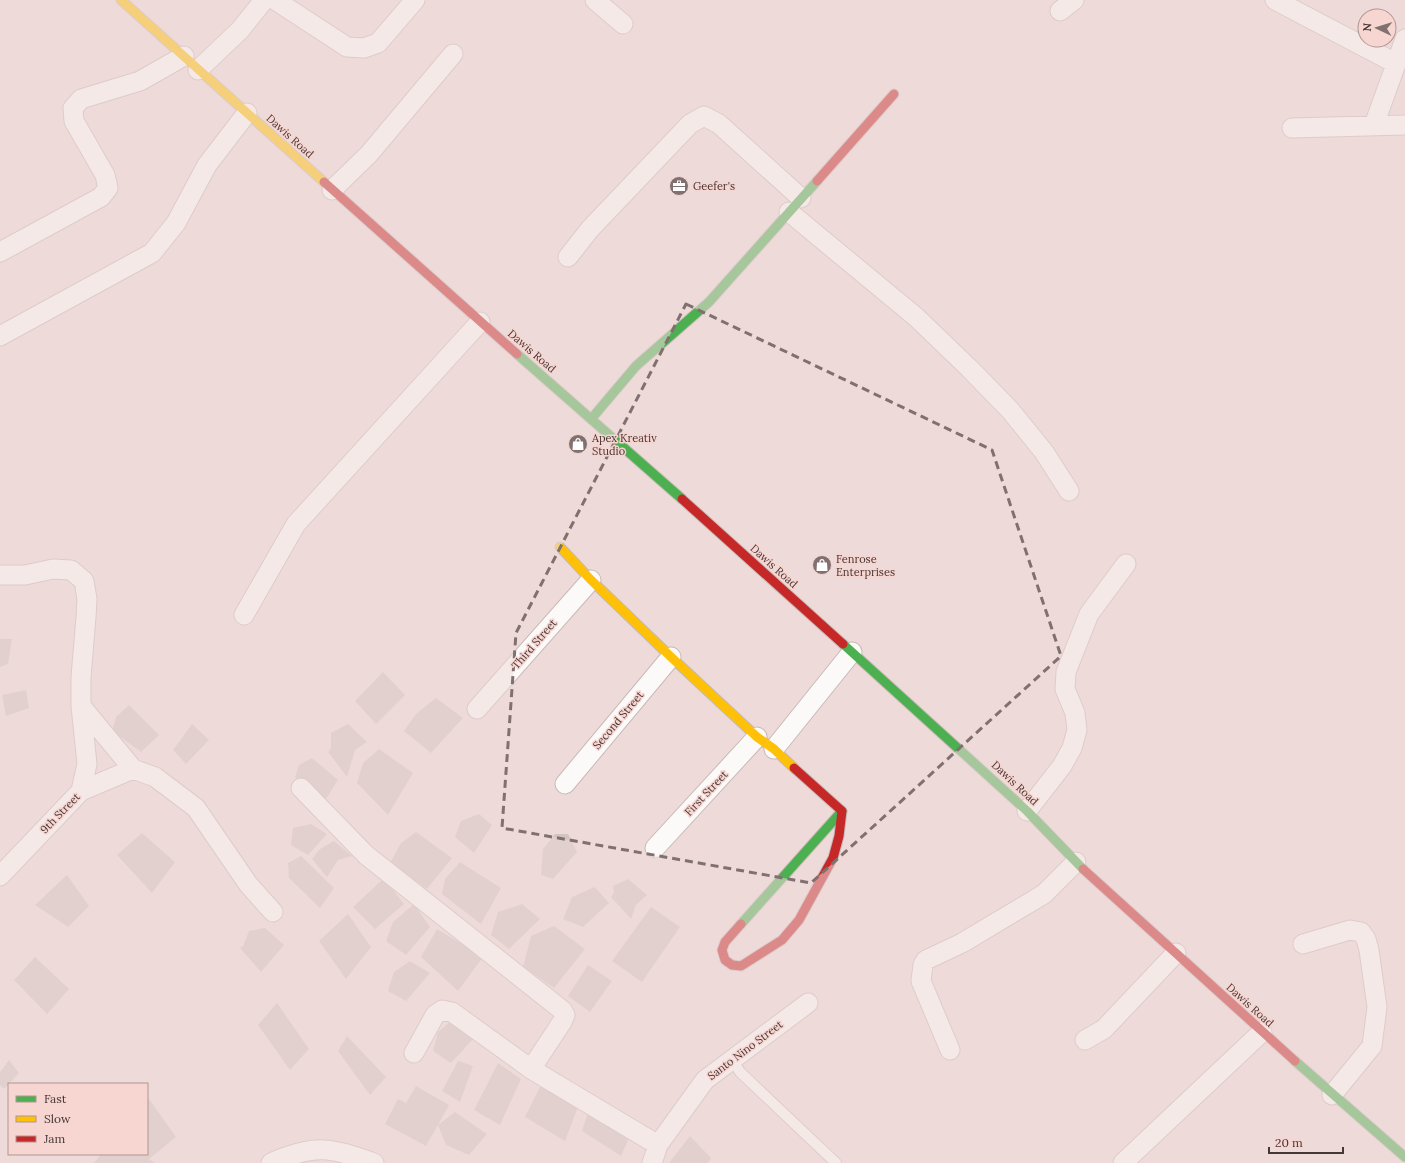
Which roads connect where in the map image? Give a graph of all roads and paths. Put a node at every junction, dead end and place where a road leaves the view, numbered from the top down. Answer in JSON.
{"nodes":[{"id":1,"x":120,"y":0,"type":"edge"},
{"id":2,"x":264,"y":0,"type":"edge"},
{"id":3,"x":275,"y":0,"type":"edge"},
{"id":4,"x":415,"y":0,"type":"edge"},
{"id":5,"x":595,"y":0,"type":"edge"},
{"id":6,"x":1275,"y":0,"type":"edge"},
{"id":7,"x":623,"y":24,"type":"dead end"},
{"id":8,"x":1405,"y":39,"type":"edge"},
{"id":9,"x":453,"y":54,"type":"dead end"},
{"id":10,"x":184,"y":56,"type":"junction"},
{"id":11,"x":1395,"y":63,"type":"junction"},
{"id":12,"x":198,"y":70,"type":"junction"},
{"id":13,"x":894,"y":94,"type":"dead end"},
{"id":14,"x":247,"y":113,"type":"junction"},
{"id":15,"x":1374,"y":125,"type":"junction"},
{"id":16,"x":1405,"y":125,"type":"edge"},
{"id":17,"x":1292,"y":128,"type":"dead end"},
{"id":18,"x":332,"y":190,"type":"junction"},
{"id":19,"x":795,"y":205,"type":"junction"},
{"id":20,"x":0,"y":252,"type":"edge"},
{"id":21,"x":568,"y":257,"type":"dead end"},
{"id":22,"x":480,"y":322,"type":"junction"},
{"id":23,"x":0,"y":336,"type":"edge"},
{"id":24,"x":592,"y":418,"type":"junction"},
{"id":25,"x":1069,"y":491,"type":"dead end"},
{"id":26,"x":560,"y":547,"type":"dead end"},
{"id":27,"x":1126,"y":564,"type":"dead end"},
{"id":28,"x":0,"y":575,"type":"edge"},
{"id":29,"x":591,"y":580,"type":"junction"},
{"id":30,"x":244,"y":615,"type":"dead end"},
{"id":31,"x":852,"y":652,"type":"junction"},
{"id":32,"x":671,"y":657,"type":"junction"},
{"id":33,"x":81,"y":706,"type":"junction"},
{"id":34,"x":478,"y":709,"type":"dead end"},
{"id":35,"x":757,"y":737,"type":"junction"},
{"id":36,"x":774,"y":749,"type":"junction"},
{"id":37,"x":133,"y":768,"type":"junction"},
{"id":38,"x":565,"y":784,"type":"dead end"},
{"id":39,"x":302,"y":788,"type":"dead end"},
{"id":40,"x":81,"y":792,"type":"junction"},
{"id":41,"x":842,"y":811,"type":"junction"},
{"id":42,"x":1028,"y":812,"type":"junction"},
{"id":43,"x":655,"y":848,"type":"dead end"},
{"id":44,"x":1076,"y":862,"type":"junction"},
{"id":45,"x":0,"y":876,"type":"edge"},
{"id":46,"x":273,"y":912,"type":"dead end"},
{"id":47,"x":1303,"y":944,"type":"dead end"},
{"id":48,"x":1176,"y":953,"type":"junction"},
{"id":49,"x":808,"y":1003,"type":"dead end"},
{"id":50,"x":1262,"y":1032,"type":"junction"},
{"id":51,"x":1084,"y":1040,"type":"dead end"},
{"id":52,"x":950,"y":1050,"type":"dead end"},
{"id":53,"x":414,"y":1053,"type":"dead end"},
{"id":54,"x":732,"y":1058,"type":"junction"},
{"id":55,"x":531,"y":1069,"type":"junction"},
{"id":56,"x":1332,"y":1095,"type":"junction"},
{"id":57,"x":658,"y":1145,"type":"junction"},
{"id":58,"x":1405,"y":1157,"type":"edge"},
{"id":59,"x":271,"y":1163,"type":"edge"},
{"id":60,"x":374,"y":1163,"type":"edge"},
{"id":61,"x":652,"y":1163,"type":"edge"},
{"id":62,"x":836,"y":1163,"type":"edge"},
{"id":63,"x":1123,"y":1163,"type":"edge"}],
"edges":[{"from":1,"to":10,"type":"street","name":"Dawis Road"},
{"from":2,"to":12,"type":"street"},
{"from":3,"to":4,"type":"street"},
{"from":5,"to":7,"type":"street"},
{"from":6,"to":11,"type":"street"},
{"from":8,"to":11,"type":"street"},
{"from":9,"to":18,"type":"street"},
{"from":10,"to":12,"type":"street","name":"Dawis Road"},
{"from":10,"to":20,"type":"street"},
{"from":11,"to":15,"type":"street"},
{"from":12,"to":14,"type":"street","name":"Dawis Road"},
{"from":13,"to":19,"type":"street"},
{"from":14,"to":18,"type":"street","name":"Dawis Road"},
{"from":14,"to":23,"type":"street"},
{"from":15,"to":16,"type":"street"},
{"from":15,"to":17,"type":"street"},
{"from":18,"to":22,"type":"street","name":"Dawis Road"},
{"from":19,"to":21,"type":"street"},
{"from":19,"to":24,"type":"street"},
{"from":19,"to":25,"type":"street"},
{"from":22,"to":24,"type":"street","name":"Dawis Road"},
{"from":22,"to":30,"type":"street"},
{"from":24,"to":31,"type":"street","name":"Dawis Road"},
{"from":26,"to":29,"type":"street"},
{"from":27,"to":42,"type":"street"},
{"from":28,"to":33,"type":"street"},
{"from":29,"to":32,"type":"street"},
{"from":29,"to":34,"type":"street","name":"Third Street"},
{"from":31,"to":36,"type":"street"},
{"from":31,"to":42,"type":"street","name":"Dawis Road"},
{"from":32,"to":35,"type":"street"},
{"from":32,"to":38,"type":"street","name":"Second Street"},
{"from":33,"to":37,"type":"street"},
{"from":33,"to":40,"type":"street"},
{"from":35,"to":36,"type":"street"},
{"from":35,"to":43,"type":"street","name":"First Street"},
{"from":36,"to":41,"type":"street"},
{"from":37,"to":40,"type":"street","name":"9th Street"},
{"from":37,"to":46,"type":"street"},
{"from":39,"to":55,"type":"street"},
{"from":40,"to":45,"type":"street","name":"9th Street"},
{"from":41,"to":41,"type":"street"},
{"from":42,"to":44,"type":"street","name":"Dawis Road"},
{"from":44,"to":48,"type":"street","name":"Dawis Road"},
{"from":44,"to":52,"type":"street"},
{"from":47,"to":56,"type":"street"},
{"from":48,"to":50,"type":"street","name":"Dawis Road"},
{"from":48,"to":51,"type":"street"},
{"from":49,"to":54,"type":"street","name":"Santo Nino Street"},
{"from":50,"to":56,"type":"street","name":"Dawis Road"},
{"from":50,"to":63,"type":"street"},
{"from":53,"to":55,"type":"street"},
{"from":54,"to":57,"type":"street","name":"Santo Nino Street"},
{"from":54,"to":62,"type":"lane"},
{"from":55,"to":57,"type":"street"},
{"from":56,"to":58,"type":"street","name":"Dawis Road"},
{"from":57,"to":61,"type":"street","name":"Santo Nino Street"},
{"from":59,"to":60,"type":"street"}]}
